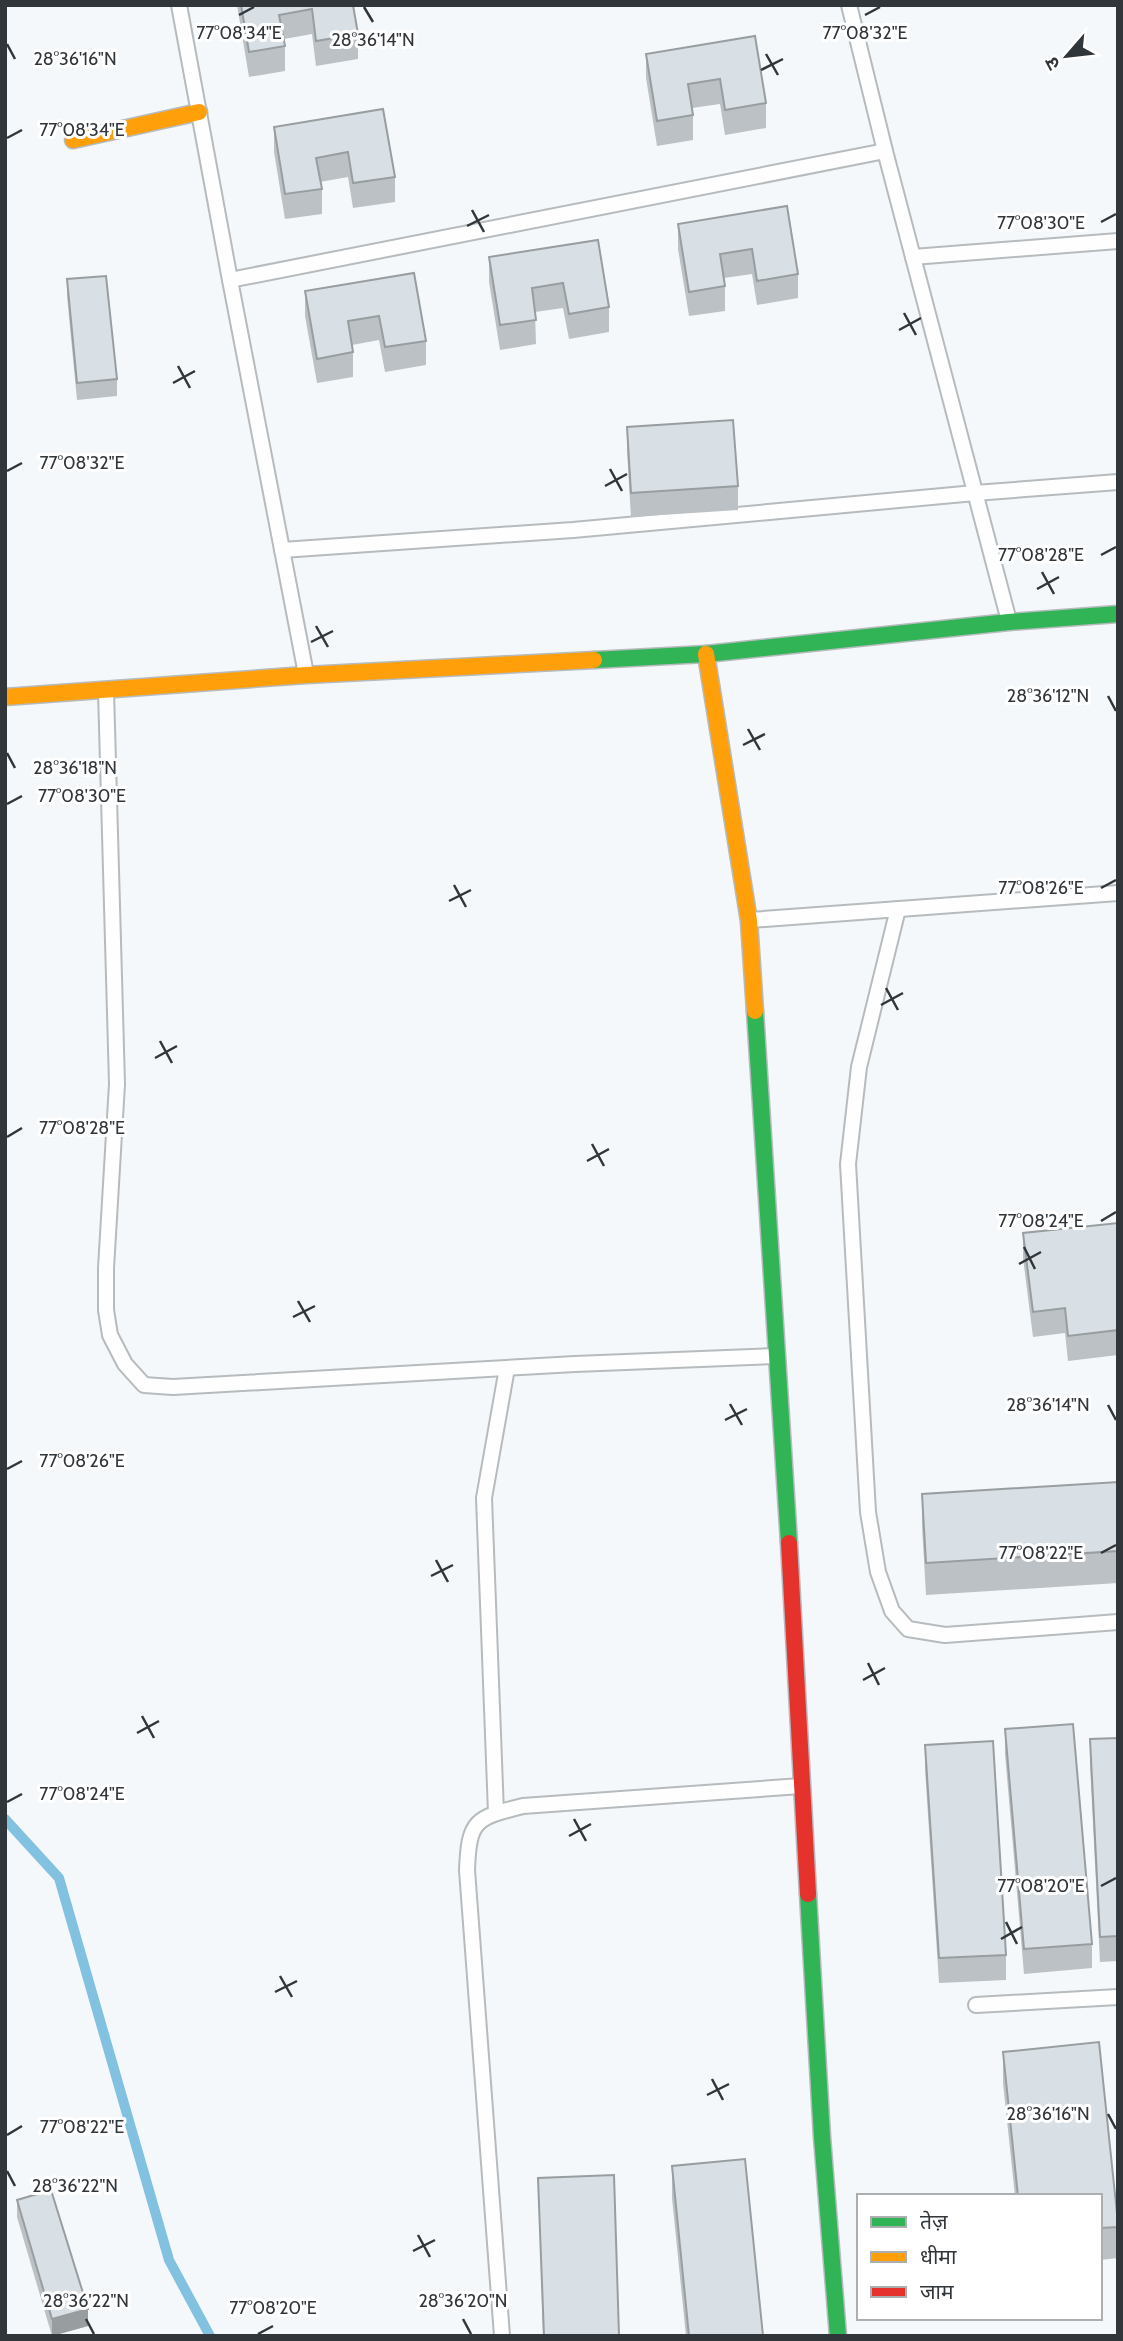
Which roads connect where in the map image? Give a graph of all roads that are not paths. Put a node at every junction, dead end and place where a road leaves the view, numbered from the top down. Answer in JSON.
{"nodes":[{"id":1,"x":179,"y":5,"type":"edge"},
{"id":2,"x":849,"y":5,"type":"edge"},
{"id":3,"x":199,"y":112,"type":"junction"},
{"id":4,"x":74,"y":140,"type":"dead end"},
{"id":5,"x":885,"y":151,"type":"junction"},
{"id":6,"x":1118,"y":241,"type":"edge"},
{"id":7,"x":913,"y":257,"type":"junction"},
{"id":8,"x":230,"y":280,"type":"junction"},
{"id":9,"x":1118,"y":482,"type":"edge"},
{"id":10,"x":975,"y":493,"type":"junction"},
{"id":11,"x":282,"y":550,"type":"junction"},
{"id":12,"x":1118,"y":614,"type":"edge"},
{"id":13,"x":1009,"y":622,"type":"junction"},
{"id":14,"x":706,"y":654,"type":"junction"},
{"id":15,"x":306,"y":675,"type":"junction"},
{"id":16,"x":106,"y":690,"type":"junction"},
{"id":17,"x":5,"y":697,"type":"edge"},
{"id":18,"x":1118,"y":893,"type":"edge"},
{"id":19,"x":898,"y":909,"type":"junction"},
{"id":20,"x":749,"y":920,"type":"junction"},
{"id":21,"x":778,"y":1356,"type":"junction"},
{"id":22,"x":507,"y":1368,"type":"junction"},
{"id":23,"x":1118,"y":1622,"type":"edge"},
{"id":24,"x":802,"y":1786,"type":"junction"},
{"id":25,"x":496,"y":1813,"type":"junction"},
{"id":26,"x":1118,"y":1997,"type":"edge"},
{"id":27,"x":976,"y":2006,"type":"dead end"},
{"id":28,"x":502,"y":2336,"type":"edge"},
{"id":29,"x":838,"y":2336,"type":"edge"}],
"edges":[{"from":1,"to":3,"type":"lane"},
{"from":2,"to":5,"type":"lane"},
{"from":3,"to":4,"type":"street"},
{"from":3,"to":8,"type":"lane"},
{"from":5,"to":7,"type":"lane"},
{"from":5,"to":8,"type":"lane"},
{"from":6,"to":7,"type":"lane"},
{"from":7,"to":10,"type":"lane"},
{"from":8,"to":11,"type":"lane"},
{"from":9,"to":10,"type":"lane"},
{"from":10,"to":11,"type":"lane"},
{"from":10,"to":13,"type":"lane"},
{"from":11,"to":15,"type":"lane"},
{"from":12,"to":13,"type":"street"},
{"from":13,"to":14,"type":"street"},
{"from":14,"to":15,"type":"street"},
{"from":14,"to":20,"type":"street"},
{"from":15,"to":16,"type":"street"},
{"from":16,"to":17,"type":"street"},
{"from":16,"to":22,"type":"lane"},
{"from":18,"to":19,"type":"lane"},
{"from":19,"to":20,"type":"lane"},
{"from":19,"to":23,"type":"lane"},
{"from":20,"to":21,"type":"street"},
{"from":21,"to":22,"type":"lane"},
{"from":21,"to":24,"type":"street"},
{"from":22,"to":25,"type":"lane"},
{"from":24,"to":25,"type":"lane"},
{"from":24,"to":29,"type":"street"},
{"from":25,"to":28,"type":"lane"},
{"from":26,"to":27,"type":"lane"}]}
